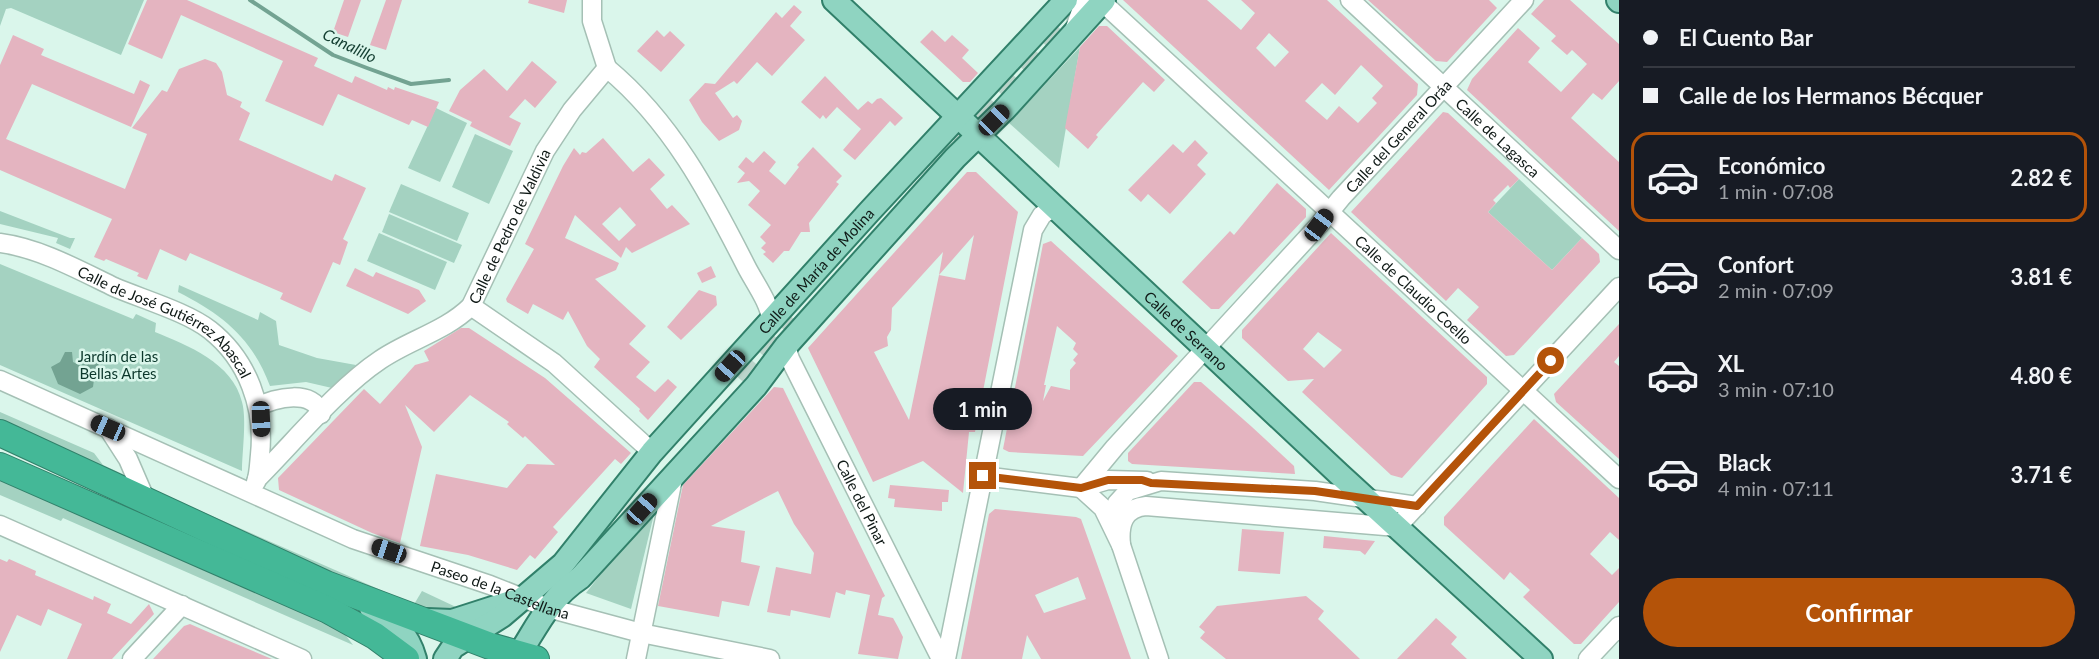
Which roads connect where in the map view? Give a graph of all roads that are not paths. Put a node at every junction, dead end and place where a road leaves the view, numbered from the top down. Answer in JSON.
{"nodes":[{"id":1,"x":592,"y":0,"type":"edge"},
{"id":2,"x":834,"y":0,"type":"edge"},
{"id":3,"x":1350,"y":0,"type":"edge"},
{"id":4,"x":1524,"y":0,"type":"edge"},
{"id":5,"x":1097,"y":1,"type":"edge"},
{"id":6,"x":1059,"y":4,"type":"edge"},
{"id":7,"x":607,"y":68,"type":"junction"},
{"id":8,"x":1444,"y":86,"type":"junction"},
{"id":9,"x":958,"y":116,"type":"junction"},
{"id":10,"x":979,"y":135,"type":"junction"},
{"id":11,"x":1056,"y":206,"type":"junction"},
{"id":12,"x":1328,"y":213,"type":"junction"},
{"id":13,"x":0,"y":243,"type":"edge"},
{"id":14,"x":1619,"y":250,"type":"edge"},
{"id":15,"x":1619,"y":287,"type":"edge"},
{"id":16,"x":471,"y":306,"type":"junction"},
{"id":17,"x":771,"y":320,"type":"junction"},
{"id":18,"x":786,"y":346,"type":"junction"},
{"id":19,"x":1206,"y":347,"type":"junction"},
{"id":20,"x":0,"y":380,"type":"edge"},
{"id":21,"x":741,"y":380,"type":"tunnel mouth"},
{"id":22,"x":1523,"y":391,"type":"junction"},
{"id":23,"x":258,"y":407,"type":"junction"},
{"id":24,"x":321,"y":414,"type":"junction"},
{"id":25,"x":108,"y":428,"type":"junction"},
{"id":26,"x":0,"y":433,"type":"edge"},
{"id":27,"x":1310,"y":445,"type":"junction"},
{"id":28,"x":652,"y":452,"type":"junction"},
{"id":29,"x":0,"y":466,"type":"edge"},
{"id":30,"x":674,"y":474,"type":"junction"},
{"id":31,"x":983,"y":476,"type":"junction"},
{"id":32,"x":1619,"y":479,"type":"edge"},
{"id":33,"x":1151,"y":483,"type":"junction"},
{"id":34,"x":254,"y":485,"type":"junction"},
{"id":35,"x":1081,"y":488,"type":"junction"},
{"id":36,"x":1315,"y":491,"type":"junction"},
{"id":37,"x":1366,"y":498,"type":"junction"},
{"id":38,"x":147,"y":502,"type":"junction"},
{"id":39,"x":1417,"y":506,"type":"junction"},
{"id":40,"x":1110,"y":521,"type":"junction"},
{"id":41,"x":0,"y":525,"type":"edge"},
{"id":42,"x":1397,"y":527,"type":"junction"},
{"id":43,"x":1121,"y":545,"type":"junction"},
{"id":44,"x":326,"y":584,"type":"junction"},
{"id":45,"x":566,"y":587,"type":"junction"},
{"id":46,"x":521,"y":599,"type":"junction"},
{"id":47,"x":182,"y":605,"type":"junction"},
{"id":48,"x":548,"y":608,"type":"junction"},
{"id":49,"x":415,"y":618,"type":"junction"},
{"id":50,"x":1619,"y":626,"type":"edge"},
{"id":51,"x":532,"y":629,"type":"junction"},
{"id":52,"x":641,"y":633,"type":"junction"},
{"id":53,"x":469,"y":638,"type":"junction"},
{"id":54,"x":523,"y":658,"type":"edge"},
{"id":55,"x":132,"y":659,"type":"edge"},
{"id":56,"x":302,"y":659,"type":"edge"},
{"id":57,"x":406,"y":659,"type":"edge"},
{"id":58,"x":415,"y":659,"type":"edge"},
{"id":59,"x":445,"y":659,"type":"edge"},
{"id":60,"x":549,"y":659,"type":"edge"},
{"id":61,"x":636,"y":659,"type":"edge"},
{"id":62,"x":770,"y":659,"type":"edge"},
{"id":63,"x":944,"y":659,"type":"edge"},
{"id":64,"x":1159,"y":659,"type":"edge"},
{"id":65,"x":1541,"y":659,"type":"edge"},
{"id":66,"x":1588,"y":659,"type":"edge"}],
"edges":[{"from":1,"to":7,"type":"street"},
{"from":2,"to":9,"type":"main road","name":"Calle de Serrano"},
{"from":3,"to":8,"type":"street","name":"Calle de Lagasca"},
{"from":4,"to":8,"type":"street","name":"Calle del General Oráa"},
{"from":5,"to":10,"type":"main road","name":"Calle de María de Molina"},
{"from":5,"to":12,"type":"street","name":"Calle de Claudio Coello"},
{"from":6,"to":9,"type":"main road","name":"Calle de María de Molina"},
{"from":6,"to":10,"type":"main road"},
{"from":7,"to":16,"type":"street","name":"Calle de Pedro de Valdivia"},
{"from":7,"to":17,"type":"street"},
{"from":8,"to":12,"type":"street","name":"Calle del General Oráa"},
{"from":8,"to":14,"type":"street","name":"Calle de Lagasca"},
{"from":9,"to":10,"type":"main road","name":"Calle de Serrano"},
{"from":9,"to":17,"type":"main road","name":"Calle de María de Molina"},
{"from":10,"to":11,"type":"main road","name":"Calle de Serrano"},
{"from":10,"to":18,"type":"main road","name":"Calle de María de Molina"},
{"from":11,"to":19,"type":"main road","name":"Calle de Serrano"},
{"from":11,"to":31,"type":"street"},
{"from":12,"to":19,"type":"street","name":"Calle del General Oráa"},
{"from":12,"to":22,"type":"street","name":"Calle de Claudio Coello"},
{"from":13,"to":23,"type":"street","name":"Calle de José Gutiérrez Abascal"},
{"from":15,"to":22,"type":"street"},
{"from":16,"to":24,"type":"street","name":"Calle de Pedro de Valdivia"},
{"from":16,"to":28,"type":"street"},
{"from":17,"to":28,"type":"main road","name":"Calle de María de Molina"},
{"from":18,"to":30,"type":"main road","name":"Calle de María de Molina"},
{"from":18,"to":63,"type":"street","name":"Calle del Pinar"},
{"from":19,"to":27,"type":"main road","name":"Calle de Serrano"},
{"from":19,"to":35,"type":"street","name":"Calle del General Oráa"},
{"from":20,"to":25,"type":"street","name":"Paseo de la Castellana"},
{"from":21,"to":45,"type":"main road","name":"Calle de María de Molina"},
{"from":22,"to":32,"type":"street","name":"Calle de Claudio Coello"},
{"from":22,"to":39,"type":"street"},
{"from":23,"to":24,"type":"street"},
{"from":23,"to":34,"type":"street","name":"Calle de José Gutiérrez Abascal"},
{"from":24,"to":34,"type":"street","name":"Calle de Pedro de Valdivia"},
{"from":25,"to":34,"type":"street","name":"Paseo de la Castellana"},
{"from":25,"to":38,"type":"street"},
{"from":26,"to":38,"type":"highway"},
{"from":27,"to":36,"type":"street"},
{"from":27,"to":37,"type":"main road","name":"Calle de Serrano"},
{"from":28,"to":46,"type":"main road","name":"Calle de María de Molina"},
{"from":29,"to":57,"type":"highway"},
{"from":30,"to":45,"type":"main road","name":"Calle de María de Molina"},
{"from":30,"to":52,"type":"street"},
{"from":31,"to":35,"type":"street"},
{"from":31,"to":63,"type":"street"},
{"from":33,"to":35,"type":"street"},
{"from":33,"to":36,"type":"street"},
{"from":33,"to":40,"type":"street"},
{"from":34,"to":46,"type":"street","name":"Paseo de la Castellana"},
{"from":35,"to":40,"type":"street"},
{"from":36,"to":37,"type":"street"},
{"from":37,"to":39,"type":"street"},
{"from":37,"to":42,"type":"main road","name":"Calle de Serrano"},
{"from":38,"to":44,"type":"highway"},
{"from":39,"to":42,"type":"street"},
{"from":40,"to":43,"type":"street"},
{"from":41,"to":47,"type":"street"},
{"from":42,"to":43,"type":"street"},
{"from":42,"to":65,"type":"main road","name":"Calle de Serrano"},
{"from":43,"to":64,"type":"street"},
{"from":44,"to":49,"type":"highway"},
{"from":44,"to":58,"type":"main road"},
{"from":45,"to":48,"type":"main road","name":"Calle de María de Molina"},
{"from":46,"to":48,"type":"street","name":"Paseo de la Castellana"},
{"from":46,"to":49,"type":"main road"},
{"from":46,"to":53,"type":"main road","name":"Calle de María de Molina"},
{"from":47,"to":55,"type":"street"},
{"from":47,"to":56,"type":"street"},
{"from":48,"to":51,"type":"main road","name":"Calle de María de Molina"},
{"from":48,"to":52,"type":"street","name":"Paseo de la Castellana"},
{"from":49,"to":53,"type":"highway"},
{"from":50,"to":66,"type":"street"},
{"from":51,"to":54,"type":"main road","name":"Calle de María de Molina"},
{"from":51,"to":60,"type":"main road"},
{"from":52,"to":61,"type":"street"},
{"from":52,"to":62,"type":"street","name":"Paseo de la Castellana"},
{"from":53,"to":54,"type":"highway"},
{"from":53,"to":59,"type":"main road","name":"Calle de María de Molina"}]}
